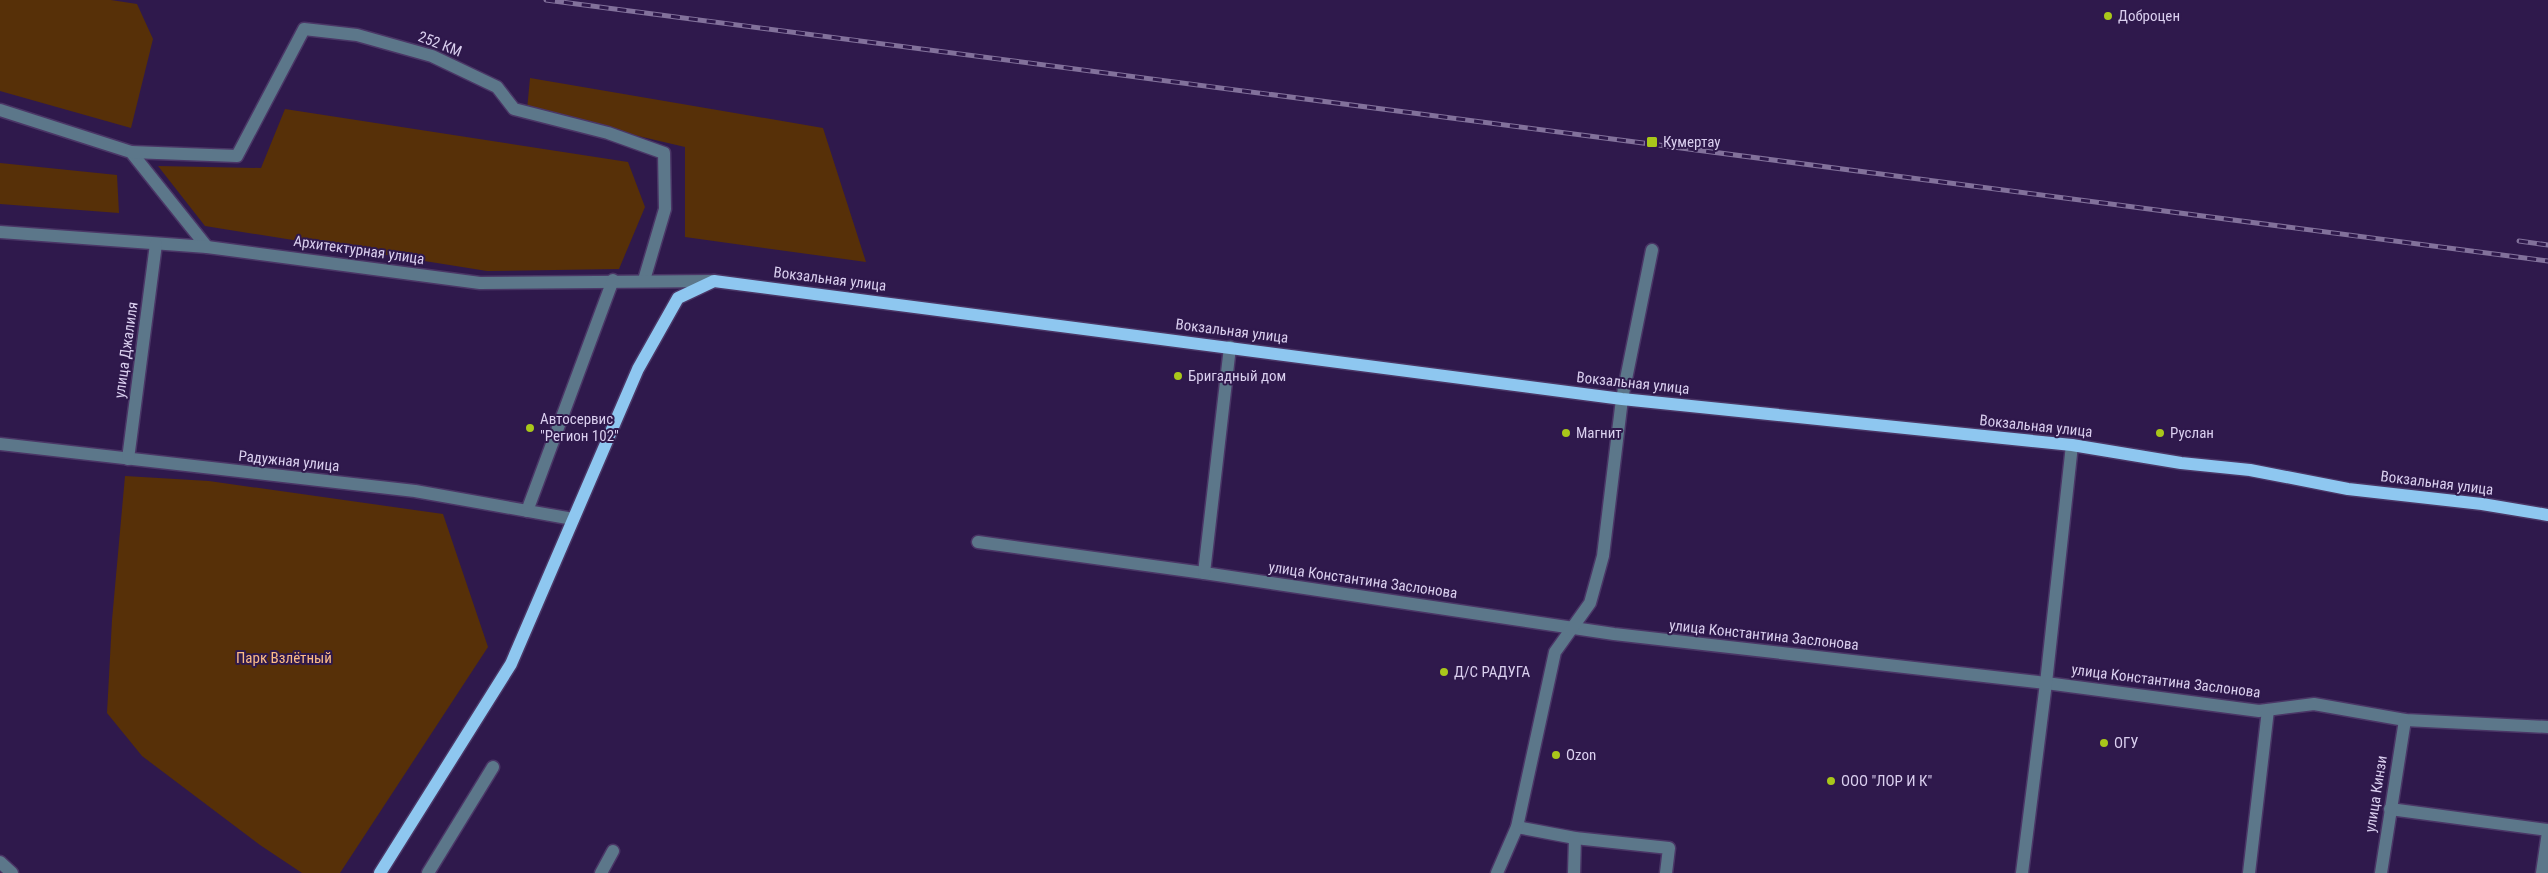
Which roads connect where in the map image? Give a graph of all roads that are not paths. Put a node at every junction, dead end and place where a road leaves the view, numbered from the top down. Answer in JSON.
{"nodes":[{"id":1,"x":0,"y":110,"type":"edge"},
{"id":2,"x":131,"y":152,"type":"junction"},
{"id":3,"x":0,"y":232,"type":"edge"},
{"id":4,"x":156,"y":244,"type":"junction"},
{"id":5,"x":207,"y":247,"type":"junction"},
{"id":6,"x":1652,"y":250,"type":"dead end"},
{"id":7,"x":613,"y":280,"type":"junction"},
{"id":8,"x":644,"y":280,"type":"junction"},
{"id":9,"x":714,"y":281,"type":"junction"},
{"id":10,"x":1230,"y":347,"type":"junction"},
{"id":11,"x":1622,"y":399,"type":"junction"},
{"id":12,"x":0,"y":444,"type":"edge"},
{"id":13,"x":2072,"y":445,"type":"junction"},
{"id":14,"x":128,"y":459,"type":"junction"},
{"id":15,"x":527,"y":511,"type":"junction"},
{"id":16,"x":2548,"y":515,"type":"edge"},
{"id":17,"x":573,"y":519,"type":"junction"},
{"id":18,"x":978,"y":542,"type":"dead end"},
{"id":19,"x":1204,"y":573,"type":"junction"},
{"id":20,"x":1574,"y":627,"type":"junction"},
{"id":21,"x":2046,"y":683,"type":"junction"},
{"id":22,"x":2268,"y":710,"type":"junction"},
{"id":23,"x":2405,"y":720,"type":"junction"},
{"id":24,"x":2548,"y":727,"type":"edge"},
{"id":25,"x":493,"y":767,"type":"dead end"},
{"id":26,"x":2390,"y":810,"type":"junction"},
{"id":27,"x":1517,"y":827,"type":"junction"},
{"id":28,"x":2548,"y":831,"type":"edge"},
{"id":29,"x":1575,"y":838,"type":"junction"},
{"id":30,"x":613,"y":851,"type":"dead end"},
{"id":31,"x":0,"y":862,"type":"edge"},
{"id":32,"x":12,"y":873,"type":"edge"},
{"id":33,"x":380,"y":873,"type":"edge"},
{"id":34,"x":428,"y":873,"type":"edge"},
{"id":35,"x":601,"y":873,"type":"edge"},
{"id":36,"x":1497,"y":873,"type":"edge"},
{"id":37,"x":1574,"y":873,"type":"edge"},
{"id":38,"x":1666,"y":873,"type":"edge"},
{"id":39,"x":2022,"y":873,"type":"edge"},
{"id":40,"x":2249,"y":873,"type":"edge"},
{"id":41,"x":2381,"y":873,"type":"edge"},
{"id":42,"x":2542,"y":873,"type":"edge"}],
"edges":[{"from":1,"to":2,"type":"street"},
{"from":2,"to":5,"type":"street"},
{"from":2,"to":8,"type":"street","name":"252 КМ"},
{"from":3,"to":4,"type":"street","name":"Архитектурная улица"},
{"from":4,"to":5,"type":"street","name":"Архитектурная улица"},
{"from":4,"to":14,"type":"street","name":"улица Джалиля"},
{"from":5,"to":7,"type":"street","name":"Архитектурная улица"},
{"from":6,"to":11,"type":"street"},
{"from":7,"to":8,"type":"street","name":"Архитектурная улица"},
{"from":7,"to":15,"type":"street"},
{"from":8,"to":9,"type":"street","name":"Архитектурная улица"},
{"from":9,"to":10,"type":"main road","name":"Вокзальная улица"},
{"from":9,"to":17,"type":"main road"},
{"from":10,"to":11,"type":"main road","name":"Вокзальная улица"},
{"from":10,"to":19,"type":"street"},
{"from":11,"to":13,"type":"main road","name":"Вокзальная улица"},
{"from":11,"to":20,"type":"street"},
{"from":12,"to":14,"type":"street","name":"Радужная улица"},
{"from":13,"to":16,"type":"main road","name":"Вокзальная улица"},
{"from":13,"to":21,"type":"street"},
{"from":14,"to":15,"type":"street","name":"Радужная улица"},
{"from":15,"to":17,"type":"street","name":"Радужная улица"},
{"from":17,"to":33,"type":"main road"},
{"from":18,"to":19,"type":"street","name":"улица Константина Заслонова"},
{"from":19,"to":20,"type":"street","name":"улица Константина Заслонова"},
{"from":20,"to":21,"type":"street","name":"улица Константина Заслонова"},
{"from":20,"to":27,"type":"street"},
{"from":21,"to":22,"type":"street","name":"улица Константина Заслонова"},
{"from":21,"to":39,"type":"street"},
{"from":22,"to":23,"type":"street","name":"улица Константина Заслонова"},
{"from":22,"to":40,"type":"street"},
{"from":23,"to":24,"type":"street","name":"улица Константина Заслонова"},
{"from":23,"to":26,"type":"street","name":"улица Кинзи"},
{"from":25,"to":34,"type":"street"},
{"from":26,"to":28,"type":"street"},
{"from":26,"to":41,"type":"street","name":"улица Кинзи"},
{"from":27,"to":29,"type":"street"},
{"from":27,"to":36,"type":"street"},
{"from":28,"to":42,"type":"street"},
{"from":29,"to":37,"type":"street"},
{"from":29,"to":38,"type":"street"},
{"from":30,"to":35,"type":"street"},
{"from":31,"to":32,"type":"street"}]}
